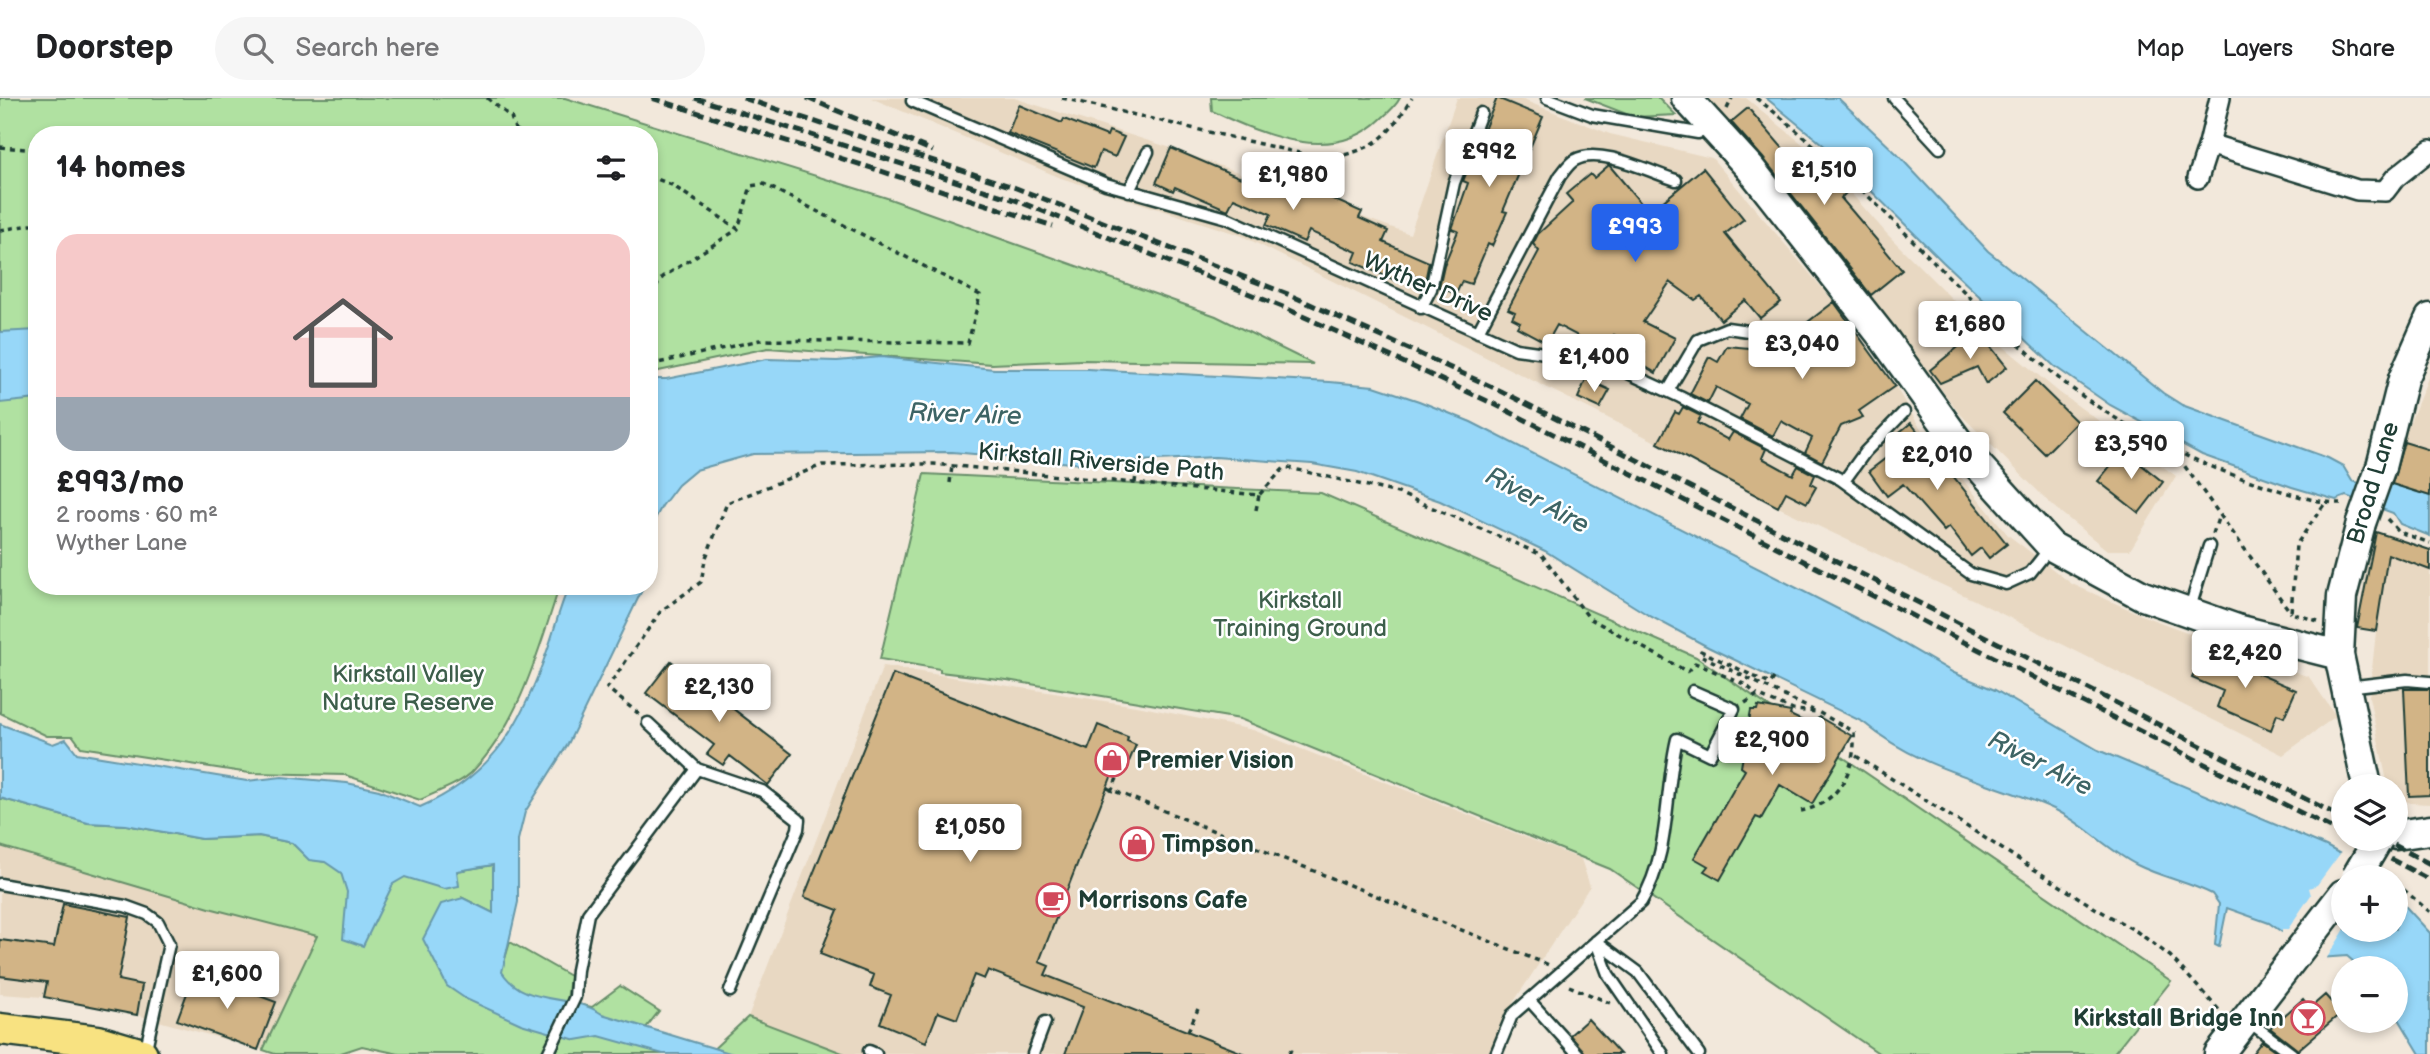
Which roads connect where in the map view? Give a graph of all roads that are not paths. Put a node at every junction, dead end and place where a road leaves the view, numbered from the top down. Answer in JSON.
{"nodes":[{"id":1,"x":1547,"y":98,"type":"edge"},
{"id":2,"x":1686,"y":98,"type":"edge"},
{"id":3,"x":1894,"y":98,"type":"edge"},
{"id":4,"x":2220,"y":98,"type":"edge"},
{"id":5,"x":912,"y":102,"type":"dead end"},
{"id":6,"x":1481,"y":113,"type":"dead end"},
{"id":7,"x":1716,"y":128,"type":"junction"},
{"id":8,"x":2209,"y":144,"type":"junction"},
{"id":9,"x":1940,"y":148,"type":"dead end"},
{"id":10,"x":2430,"y":150,"type":"edge"},
{"id":11,"x":1148,"y":152,"type":"dead end"},
{"id":12,"x":2198,"y":178,"type":"dead end"},
{"id":13,"x":1676,"y":180,"type":"dead end"},
{"id":14,"x":1129,"y":191,"type":"junction"},
{"id":15,"x":1421,"y":308,"type":"junction"},
{"id":16,"x":2430,"y":318,"type":"edge"},
{"id":17,"x":1791,"y":329,"type":"dead end"},
{"id":18,"x":1478,"y":332,"type":"junction"},
{"id":19,"x":1668,"y":391,"type":"junction"},
{"id":20,"x":1904,"y":412,"type":"dead end"},
{"id":21,"x":1844,"y":481,"type":"junction"},
{"id":22,"x":2051,"y":546,"type":"junction"},
{"id":23,"x":2209,"y":546,"type":"dead end"},
{"id":24,"x":2189,"y":612,"type":"junction"},
{"id":25,"x":2339,"y":655,"type":"junction"},
{"id":26,"x":2430,"y":682,"type":"edge"},
{"id":27,"x":2346,"y":687,"type":"junction"},
{"id":28,"x":1693,"y":691,"type":"dead end"},
{"id":29,"x":648,"y":723,"type":"road end"},
{"id":30,"x":697,"y":769,"type":"junction"},
{"id":31,"x":2364,"y":774,"type":"edge"},
{"id":32,"x":2430,"y":830,"type":"edge"},
{"id":33,"x":2408,"y":833,"type":"edge"},
{"id":34,"x":0,"y":884,"type":"edge"},
{"id":35,"x":2331,"y":910,"type":"edge"},
{"id":36,"x":1596,"y":941,"type":"junction"},
{"id":37,"x":730,"y":991,"type":"dead end"},
{"id":38,"x":1529,"y":1000,"type":"junction"},
{"id":39,"x":2247,"y":1020,"type":"junction"},
{"id":40,"x":1045,"y":1022,"type":"dead end"},
{"id":41,"x":0,"y":1029,"type":"edge"},
{"id":42,"x":144,"y":1054,"type":"edge"},
{"id":43,"x":548,"y":1054,"type":"edge"},
{"id":44,"x":1033,"y":1054,"type":"edge"},
{"id":45,"x":1496,"y":1054,"type":"edge"},
{"id":46,"x":1578,"y":1054,"type":"edge"},
{"id":47,"x":1663,"y":1054,"type":"edge"},
{"id":48,"x":1699,"y":1054,"type":"edge"},
{"id":49,"x":2219,"y":1054,"type":"edge"},
{"id":50,"x":2292,"y":1054,"type":"edge"}],
"edges":[{"from":1,"to":7,"type":"lane"},
{"from":2,"to":7,"type":"street"},
{"from":3,"to":9,"type":"lane"},
{"from":4,"to":8,"type":"street"},
{"from":5,"to":14,"type":"lane","name":"Wyther Drive"},
{"from":6,"to":15,"type":"lane"},
{"from":7,"to":22,"type":"street"},
{"from":8,"to":10,"type":"street"},
{"from":8,"to":12,"type":"street"},
{"from":11,"to":14,"type":"lane"},
{"from":13,"to":18,"type":"lane"},
{"from":14,"to":15,"type":"lane","name":"Wyther Drive"},
{"from":15,"to":18,"type":"lane","name":"Wyther Drive"},
{"from":16,"to":25,"type":"street","name":"Broad Lane","bridge":true},
{"from":17,"to":19,"type":"lane"},
{"from":18,"to":19,"type":"lane","name":"Wyther Drive"},
{"from":19,"to":21,"type":"lane","name":"Wyther Drive"},
{"from":20,"to":21,"type":"lane"},
{"from":21,"to":22,"type":"lane","name":"Wyther Drive"},
{"from":22,"to":24,"type":"street"},
{"from":23,"to":24,"type":"lane"},
{"from":24,"to":25,"type":"street"},
{"from":25,"to":27,"type":"street","name":"Broad Lane"},
{"from":26,"to":27,"type":"lane"},
{"from":27,"to":31,"type":"street","name":"Broad Lane"},
{"from":28,"to":36,"type":"lane"},
{"from":29,"to":30,"type":"lane"},
{"from":30,"to":37,"type":"lane"},
{"from":30,"to":43,"type":"lane"},
{"from":32,"to":33,"type":"street"},
{"from":34,"to":42,"type":"lane"},
{"from":35,"to":39,"type":"street"},
{"from":36,"to":38,"type":"lane"},
{"from":36,"to":47,"type":"lane"},
{"from":36,"to":48,"type":"lane"},
{"from":38,"to":45,"type":"lane"},
{"from":38,"to":46,"type":"lane"},
{"from":39,"to":49,"type":"street"},
{"from":39,"to":50,"type":"lane"},
{"from":40,"to":44,"type":"lane"},
{"from":41,"to":42,"type":"main road"}]}
